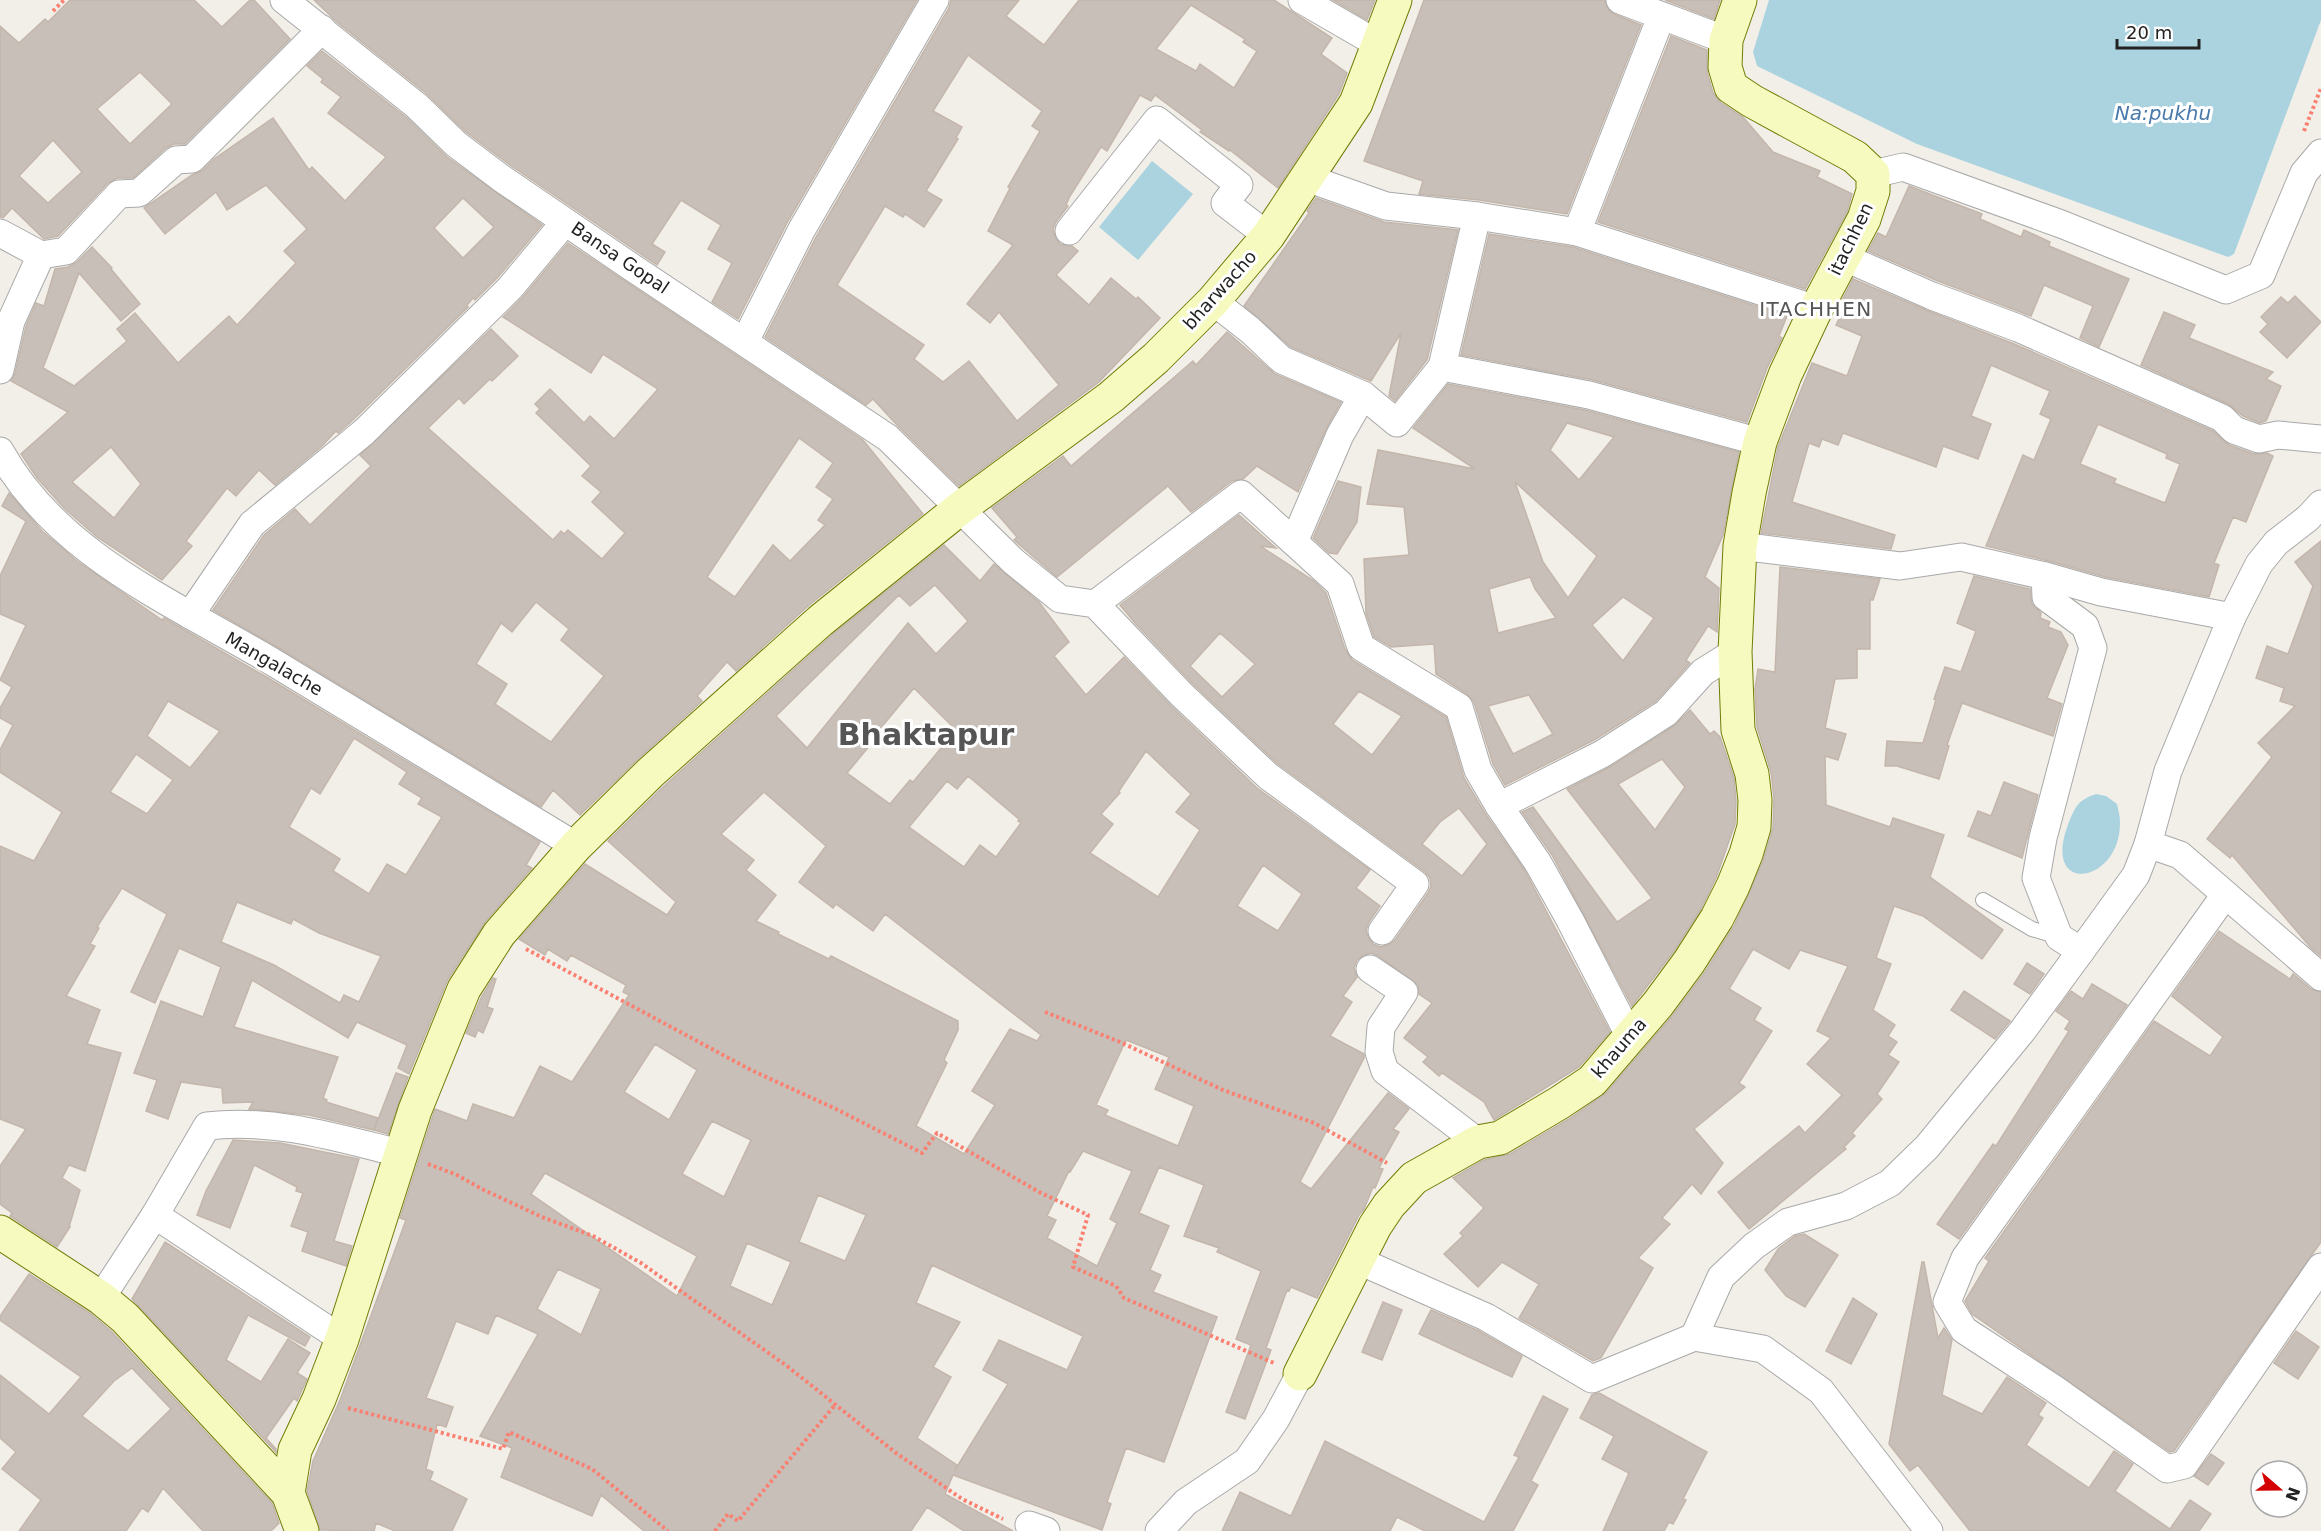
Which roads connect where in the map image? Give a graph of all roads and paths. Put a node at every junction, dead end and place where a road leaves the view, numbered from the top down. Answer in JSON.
{"nodes":[{"id":1,"x":64,"y":0,"type":"edge"},
{"id":2,"x":284,"y":0,"type":"edge"},
{"id":3,"x":935,"y":0,"type":"edge"},
{"id":4,"x":1302,"y":0,"type":"edge"},
{"id":5,"x":1395,"y":0,"type":"edge"},
{"id":6,"x":1620,"y":0,"type":"edge"},
{"id":7,"x":1740,"y":0,"type":"edge"},
{"id":8,"x":52,"y":11,"type":"dead end"},
{"id":9,"x":1661,"y":17,"type":"junction"},
{"id":10,"x":322,"y":29,"type":"junction"},
{"id":11,"x":1726,"y":40,"type":"junction"},
{"id":12,"x":1378,"y":44,"type":"junction"},
{"id":13,"x":2321,"y":153,"type":"edge"},
{"id":14,"x":1873,"y":174,"type":"junction"},
{"id":15,"x":1307,"y":178,"type":"junction"},
{"id":16,"x":1477,"y":216,"type":"junction"},
{"id":17,"x":565,"y":222,"type":"junction"},
{"id":18,"x":1069,"y":231,"type":"dead end"},
{"id":19,"x":1577,"y":232,"type":"junction"},
{"id":20,"x":0,"y":233,"type":"edge"},
{"id":21,"x":1268,"y":236,"type":"junction"},
{"id":22,"x":41,"y":255,"type":"junction"},
{"id":23,"x":1843,"y":257,"type":"junction"},
{"id":24,"x":1213,"y":301,"type":"junction"},
{"id":25,"x":1816,"y":309,"type":"junction"},
{"id":26,"x":745,"y":341,"type":"junction"},
{"id":27,"x":1442,"y":367,"type":"junction"},
{"id":28,"x":0,"y":370,"type":"edge"},
{"id":29,"x":1363,"y":395,"type":"junction"},
{"id":30,"x":2321,"y":439,"type":"edge"},
{"id":31,"x":1760,"y":442,"type":"junction"},
{"id":32,"x":0,"y":451,"type":"edge"},
{"id":33,"x":2321,"y":504,"type":"edge"},
{"id":34,"x":959,"y":509,"type":"junction"},
{"id":35,"x":1294,"y":542,"type":"junction"},
{"id":36,"x":1740,"y":546,"type":"junction"},
{"id":37,"x":2045,"y":576,"type":"junction"},
{"id":38,"x":1095,"y":604,"type":"junction"},
{"id":39,"x":190,"y":615,"type":"junction"},
{"id":40,"x":2232,"y":617,"type":"junction"},
{"id":41,"x":1735,"y":652,"type":"junction"},
{"id":42,"x":1499,"y":806,"type":"junction"},
{"id":43,"x":2148,"y":844,"type":"junction"},
{"id":44,"x":576,"y":846,"type":"junction"},
{"id":45,"x":2225,"y":895,"type":"junction"},
{"id":46,"x":1983,"y":900,"type":"dead end"},
{"id":47,"x":1382,"y":932,"type":"dead end"},
{"id":48,"x":499,"y":934,"type":"junction"},
{"id":49,"x":2059,"y":937,"type":"junction"},
{"id":50,"x":2081,"y":951,"type":"junction"},
{"id":51,"x":1370,"y":969,"type":"dead end"},
{"id":52,"x":2321,"y":977,"type":"edge"},
{"id":53,"x":1045,"y":1012,"type":"dead end"},
{"id":54,"x":1630,"y":1037,"type":"junction"},
{"id":55,"x":1478,"y":1142,"type":"junction"},
{"id":56,"x":403,"y":1154,"type":"junction"},
{"id":57,"x":1414,"y":1178,"type":"junction"},
{"id":58,"x":155,"y":1215,"type":"junction"},
{"id":59,"x":0,"y":1232,"type":"edge"},
{"id":60,"x":1357,"y":1260,"type":"junction"},
{"id":61,"x":2321,"y":1267,"type":"edge"},
{"id":62,"x":101,"y":1298,"type":"junction"},
{"id":63,"x":1694,"y":1337,"type":"junction"},
{"id":64,"x":342,"y":1339,"type":"junction"},
{"id":65,"x":1300,"y":1374,"type":"junction"},
{"id":66,"x":319,"y":1399,"type":"junction"},
{"id":67,"x":835,"y":1405,"type":"junction"},
{"id":68,"x":288,"y":1493,"type":"junction"},
{"id":69,"x":1038,"y":1528,"type":"edge"},
{"id":70,"x":302,"y":1531,"type":"edge"},
{"id":71,"x":668,"y":1531,"type":"edge"},
{"id":72,"x":715,"y":1531,"type":"edge"},
{"id":73,"x":1159,"y":1531,"type":"edge"},
{"id":74,"x":1929,"y":1531,"type":"edge"}],
"edges":[{"from":1,"to":8,"type":"path"},
{"from":2,"to":10,"type":"street","name":"Bansa Gopal"},
{"from":3,"to":26,"type":"street"},
{"from":4,"to":12,"type":"street"},
{"from":5,"to":12,"type":"main road","name":"bharwacho"},
{"from":6,"to":9,"type":"street"},
{"from":7,"to":11,"type":"main road"},
{"from":9,"to":11,"type":"street"},
{"from":9,"to":19,"type":"street"},
{"from":10,"to":17,"type":"street","name":"Bansa Gopal"},
{"from":10,"to":22,"type":"street"},
{"from":11,"to":14,"type":"main road"},
{"from":12,"to":15,"type":"main road","name":"bharwacho"},
{"from":13,"to":14,"type":"street"},
{"from":14,"to":23,"type":"main road","name":"itachhen"},
{"from":15,"to":16,"type":"street"},
{"from":15,"to":21,"type":"main road","name":"bharwacho"},
{"from":16,"to":19,"type":"street"},
{"from":16,"to":27,"type":"street"},
{"from":17,"to":26,"type":"street","name":"Bansa Gopal"},
{"from":17,"to":39,"type":"street"},
{"from":18,"to":21,"type":"street"},
{"from":19,"to":25,"type":"street"},
{"from":20,"to":22,"type":"street"},
{"from":21,"to":24,"type":"main road","name":"bharwacho"},
{"from":22,"to":28,"type":"street"},
{"from":23,"to":25,"type":"main road","name":"itachhen"},
{"from":23,"to":30,"type":"street"},
{"from":24,"to":29,"type":"street"},
{"from":24,"to":34,"type":"main road","name":"bharwacho"},
{"from":25,"to":31,"type":"main road","name":"itachhen"},
{"from":26,"to":34,"type":"street","name":"Bansa Gopal"},
{"from":27,"to":29,"type":"street"},
{"from":27,"to":31,"type":"street"},
{"from":29,"to":35,"type":"street"},
{"from":31,"to":36,"type":"main road","name":"itachhen"},
{"from":32,"to":39,"type":"street","name":"Mangalache"},
{"from":33,"to":40,"type":"street"},
{"from":34,"to":38,"type":"street","name":"Bansa Gopal"},
{"from":34,"to":44,"type":"main road","name":"bharwacho"},
{"from":35,"to":38,"type":"street"},
{"from":35,"to":42,"type":"street"},
{"from":36,"to":37,"type":"street"},
{"from":36,"to":41,"type":"main road","name":"itachhen"},
{"from":37,"to":40,"type":"street"},
{"from":37,"to":49,"type":"street"},
{"from":38,"to":47,"type":"street"},
{"from":39,"to":44,"type":"street","name":"Mangalache"},
{"from":40,"to":43,"type":"street"},
{"from":41,"to":42,"type":"street"},
{"from":41,"to":54,"type":"main road","name":"khauma"},
{"from":42,"to":54,"type":"street"},
{"from":43,"to":45,"type":"street"},
{"from":43,"to":50,"type":"street"},
{"from":44,"to":48,"type":"main road","name":"bharwacho"},
{"from":45,"to":52,"type":"street"},
{"from":45,"to":61,"type":"street"},
{"from":46,"to":49,"type":"lane"},
{"from":48,"to":56,"type":"main road","name":"bharwacho"},
{"from":48,"to":65,"type":"path"},
{"from":49,"to":50,"type":"street"},
{"from":50,"to":63,"type":"street"},
{"from":51,"to":55,"type":"street"},
{"from":53,"to":57,"type":"path"},
{"from":54,"to":55,"type":"main road","name":"khauma"},
{"from":55,"to":57,"type":"main road","name":"khauma"},
{"from":56,"to":58,"type":"street"},
{"from":56,"to":64,"type":"main road","name":"bharwacho"},
{"from":56,"to":67,"type":"path"},
{"from":57,"to":60,"type":"main road","name":"khauma"},
{"from":58,"to":62,"type":"street"},
{"from":58,"to":64,"type":"street"},
{"from":59,"to":62,"type":"main road"},
{"from":60,"to":63,"type":"street"},
{"from":60,"to":65,"type":"main road","name":"khauma"},
{"from":62,"to":68,"type":"main road"},
{"from":63,"to":74,"type":"street"},
{"from":64,"to":66,"type":"main road","name":"bharwacho"},
{"from":65,"to":73,"type":"street"},
{"from":66,"to":68,"type":"main road","name":"bharwacho"},
{"from":66,"to":71,"type":"path"},
{"from":67,"to":69,"type":"path"},
{"from":67,"to":72,"type":"path"},
{"from":68,"to":70,"type":"main road"}]}
